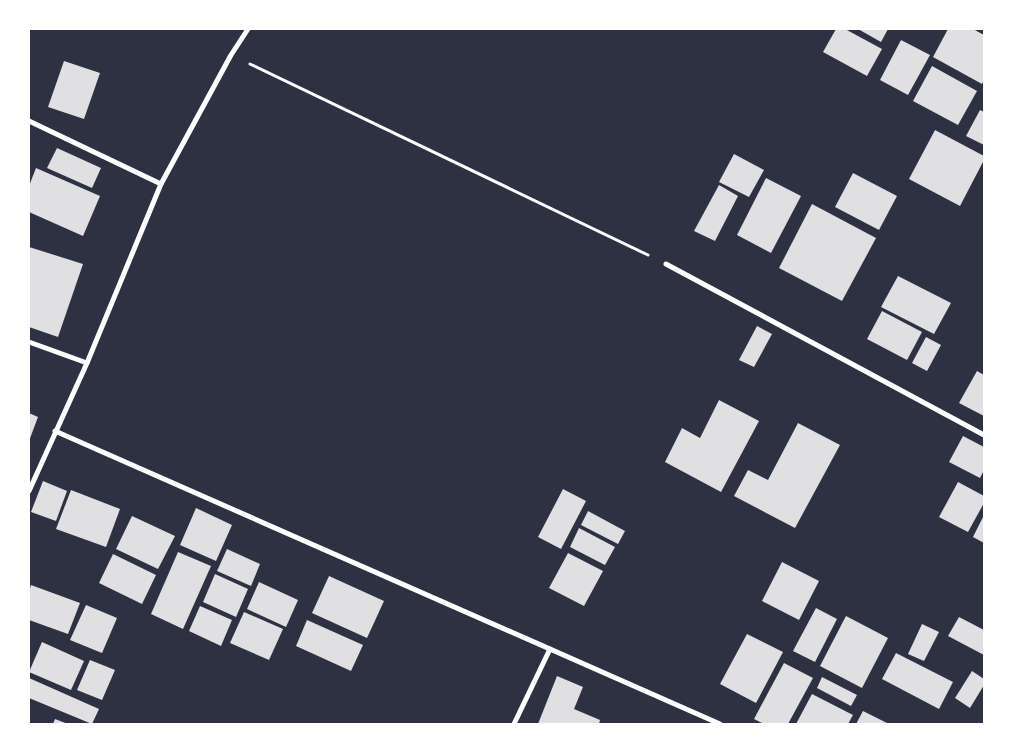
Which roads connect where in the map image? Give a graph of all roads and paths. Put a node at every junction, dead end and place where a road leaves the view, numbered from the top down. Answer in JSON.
{"nodes":[{"id":1,"x":248,"y":29,"type":"edge"},
{"id":2,"x":231,"y":55,"type":"junction"},
{"id":3,"x":29,"y":121,"type":"edge"},
{"id":4,"x":161,"y":184,"type":"junction"},
{"id":5,"x":666,"y":264,"type":"joint"},
{"id":6,"x":29,"y":342,"type":"edge"},
{"id":7,"x":87,"y":363,"type":"junction"},
{"id":8,"x":55,"y":431,"type":"junction"},
{"id":9,"x":984,"y":435,"type":"edge"},
{"id":10,"x":29,"y":492,"type":"edge"},
{"id":11,"x":550,"y":649,"type":"junction"},
{"id":12,"x":514,"y":724,"type":"edge"},
{"id":13,"x":720,"y":724,"type":"edge"}],
"edges":[{"from":1,"to":2,"type":"street"},
{"from":2,"to":4,"type":"street"},
{"from":2,"to":5,"type":"path"},
{"from":3,"to":4,"type":"street"},
{"from":4,"to":7,"type":"street"},
{"from":5,"to":9,"type":"street"},
{"from":6,"to":7,"type":"street"},
{"from":7,"to":8,"type":"street"},
{"from":8,"to":10,"type":"street"},
{"from":8,"to":11,"type":"street"},
{"from":11,"to":12,"type":"street"},
{"from":11,"to":13,"type":"street"}]}
